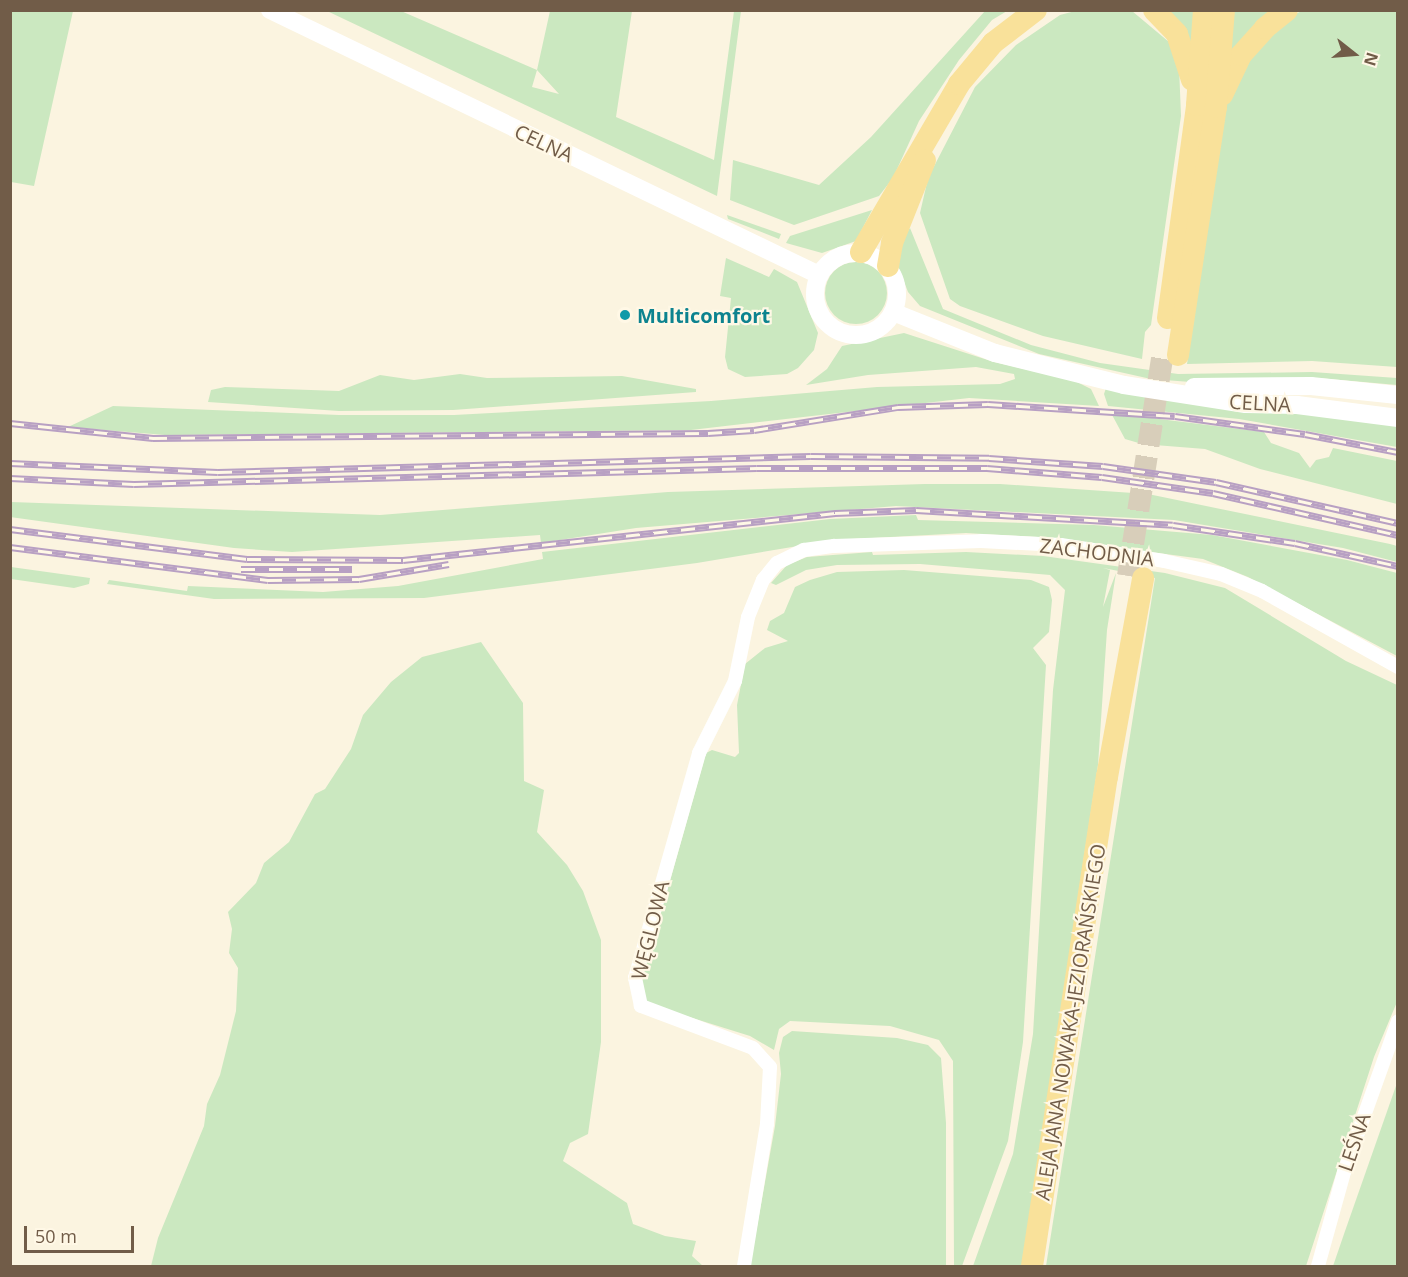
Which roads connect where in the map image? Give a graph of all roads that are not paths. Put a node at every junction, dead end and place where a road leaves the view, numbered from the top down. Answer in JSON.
{"nodes":[{"id":1,"x":270,"y":10,"type":"edge"},
{"id":2,"x":1036,"y":10,"type":"edge"},
{"id":3,"x":1154,"y":10,"type":"edge"},
{"id":4,"x":1204,"y":10,"type":"edge"},
{"id":5,"x":1224,"y":10,"type":"edge"},
{"id":6,"x":1287,"y":10,"type":"edge"},
{"id":7,"x":1206,"y":106,"type":"junction"},
{"id":8,"x":932,"y":135,"type":"junction"},
{"id":9,"x":861,"y":252,"type":"junction"},
{"id":10,"x":888,"y":267,"type":"junction"},
{"id":11,"x":819,"y":275,"type":"junction"},
{"id":12,"x":893,"y":312,"type":"junction"},
{"id":13,"x":1171,"y":354,"type":"tunnel mouth"},
{"id":14,"x":1124,"y":385,"type":"junction"},
{"id":15,"x":1396,"y":394,"type":"edge"},
{"id":16,"x":1398,"y":417,"type":"edge"},
{"id":17,"x":777,"y":563,"type":"joint"},
{"id":18,"x":1135,"y":577,"type":"tunnel mouth"},
{"id":19,"x":1398,"y":666,"type":"edge"},
{"id":20,"x":1398,"y":1021,"type":"edge"},
{"id":21,"x":744,"y":1266,"type":"edge"},
{"id":22,"x":1032,"y":1266,"type":"edge"},
{"id":23,"x":1318,"y":1266,"type":"edge"}],
"edges":[{"from":1,"to":11,"type":"street","name":"CELNA"},
{"from":2,"to":8,"type":"main road"},
{"from":3,"to":7,"type":"main road"},
{"from":4,"to":7,"type":"main road"},
{"from":5,"to":7,"type":"main road"},
{"from":6,"to":7,"type":"main road"},
{"from":7,"to":13,"type":"main road"},
{"from":8,"to":9,"type":"main road"},
{"from":8,"to":10,"type":"main road"},
{"from":9,"to":10,"type":"street"},
{"from":9,"to":11,"type":"street"},
{"from":10,"to":12,"type":"street"},
{"from":11,"to":12,"type":"street"},
{"from":12,"to":14,"type":"street","name":"CELNA"},
{"from":14,"to":15,"type":"street","name":"CELNA"},
{"from":14,"to":16,"type":"street","name":"CELNA"},
{"from":17,"to":19,"type":"street","name":"ZACHODNIA"},
{"from":17,"to":21,"type":"street","name":"WĘGLOWA"},
{"from":18,"to":22,"type":"main road","name":"ALEJA JANA NOWAKA-JEZIORAŃSKIEGO"},
{"from":20,"to":23,"type":"street","name":"LEŚNA"}]}
